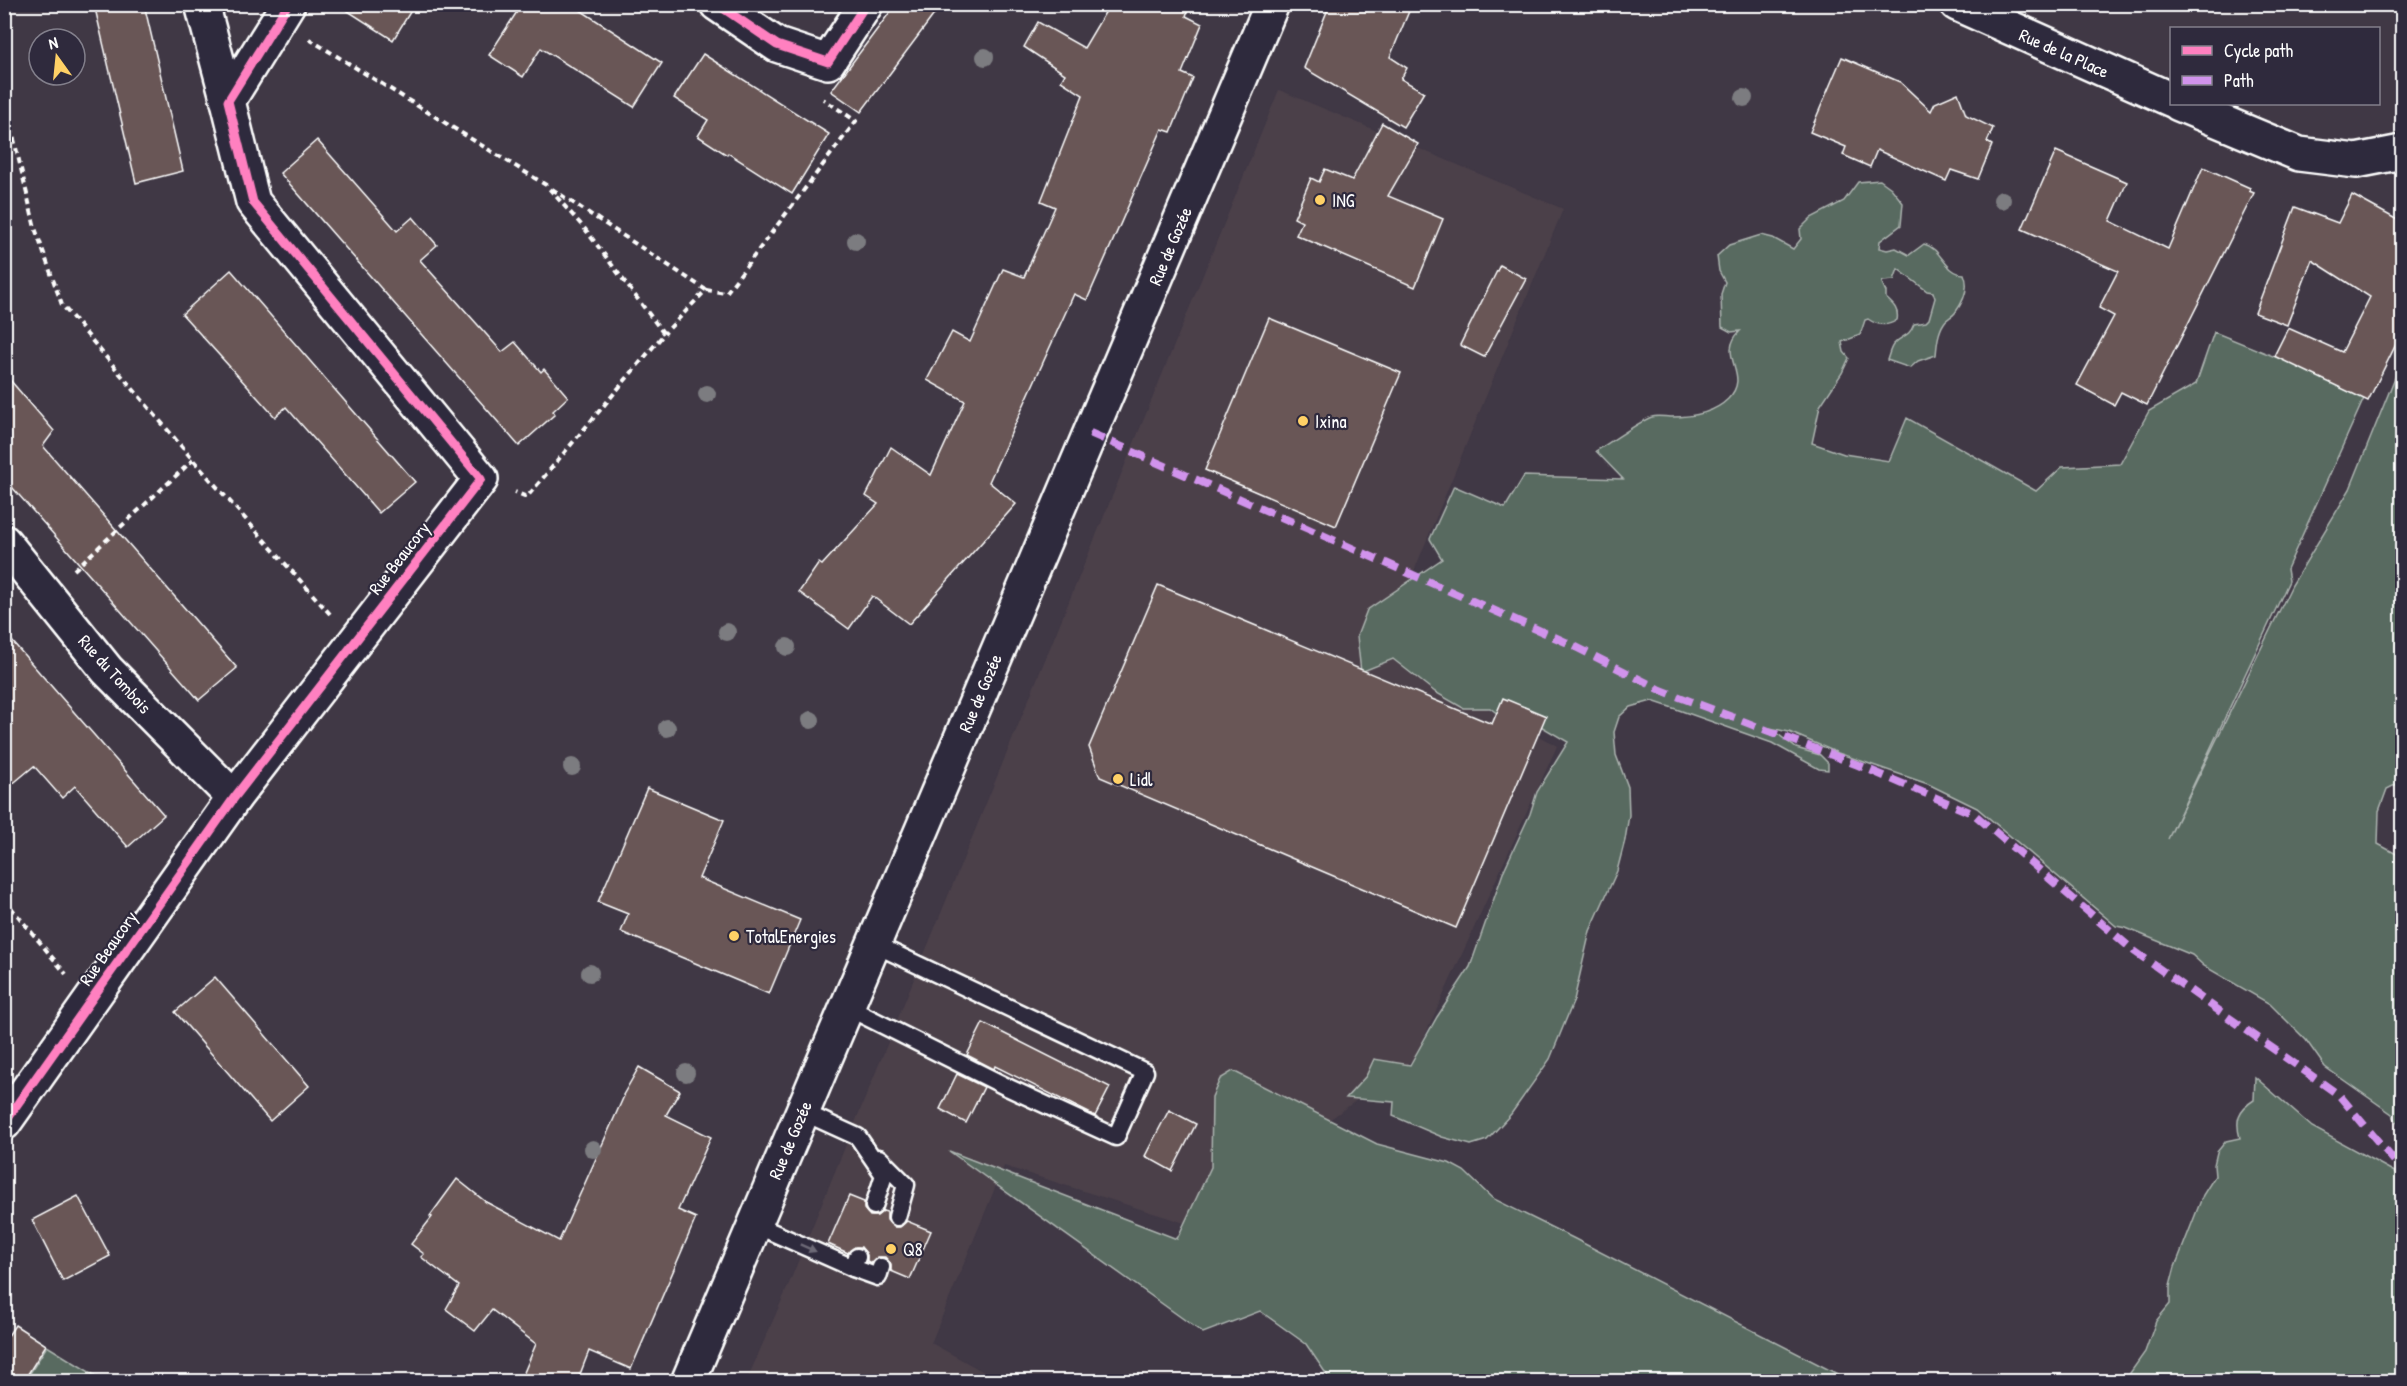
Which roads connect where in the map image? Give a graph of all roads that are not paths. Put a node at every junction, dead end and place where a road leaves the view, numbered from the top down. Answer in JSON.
{"nodes":[{"id":1,"x":202,"y":4,"type":"edge"},
{"id":2,"x":717,"y":4,"type":"edge"},
{"id":3,"x":867,"y":4,"type":"edge"},
{"id":4,"x":1272,"y":4,"type":"edge"},
{"id":5,"x":1956,"y":4,"type":"edge"},
{"id":6,"x":283,"y":12,"type":"edge"},
{"id":7,"x":2170,"y":99,"type":"edge"},
{"id":8,"x":228,"y":101,"type":"junction"},
{"id":9,"x":2181,"y":105,"type":"edge"},
{"id":10,"x":2403,"y":152,"type":"edge"},
{"id":11,"x":4,"y":542,"type":"edge"},
{"id":12,"x":234,"y":798,"type":"junction"},
{"id":13,"x":874,"y":944,"type":"junction"},
{"id":14,"x":847,"y":1007,"type":"junction"},
{"id":15,"x":802,"y":1112,"type":"junction"},
{"id":16,"x":4,"y":1123,"type":"edge"},
{"id":17,"x":858,"y":1137,"type":"junction"},
{"id":18,"x":874,"y":1206,"type":"dead end"},
{"id":19,"x":897,"y":1217,"type":"dead end"},
{"id":20,"x":754,"y":1224,"type":"junction"},
{"id":21,"x":881,"y":1268,"type":"dead end"},
{"id":22,"x":688,"y":1382,"type":"edge"}],
"edges":[{"from":1,"to":8,"type":"street"},
{"from":2,"to":3,"type":"street"},
{"from":4,"to":13,"type":"street","name":"Rue de Gozée"},
{"from":5,"to":7,"type":"street","name":"Rue de la Place"},
{"from":6,"to":8,"type":"street"},
{"from":8,"to":12,"type":"street","name":"Rue Beaucory"},
{"from":9,"to":10,"type":"street"},
{"from":11,"to":12,"type":"street","name":"Rue du Tombois"},
{"from":12,"to":16,"type":"street","name":"Rue Beaucory"},
{"from":13,"to":14,"type":"street","name":"Rue de Gozée"},
{"from":13,"to":14,"type":"lane"},
{"from":14,"to":15,"type":"street","name":"Rue de Gozée"},
{"from":15,"to":17,"type":"lane"},
{"from":15,"to":20,"type":"street","name":"Rue de Gozée"},
{"from":17,"to":18,"type":"lane"},
{"from":17,"to":19,"type":"lane"},
{"from":20,"to":21,"type":"lane","one_way":true},
{"from":20,"to":22,"type":"street","name":"Rue de Gozée"}]}
